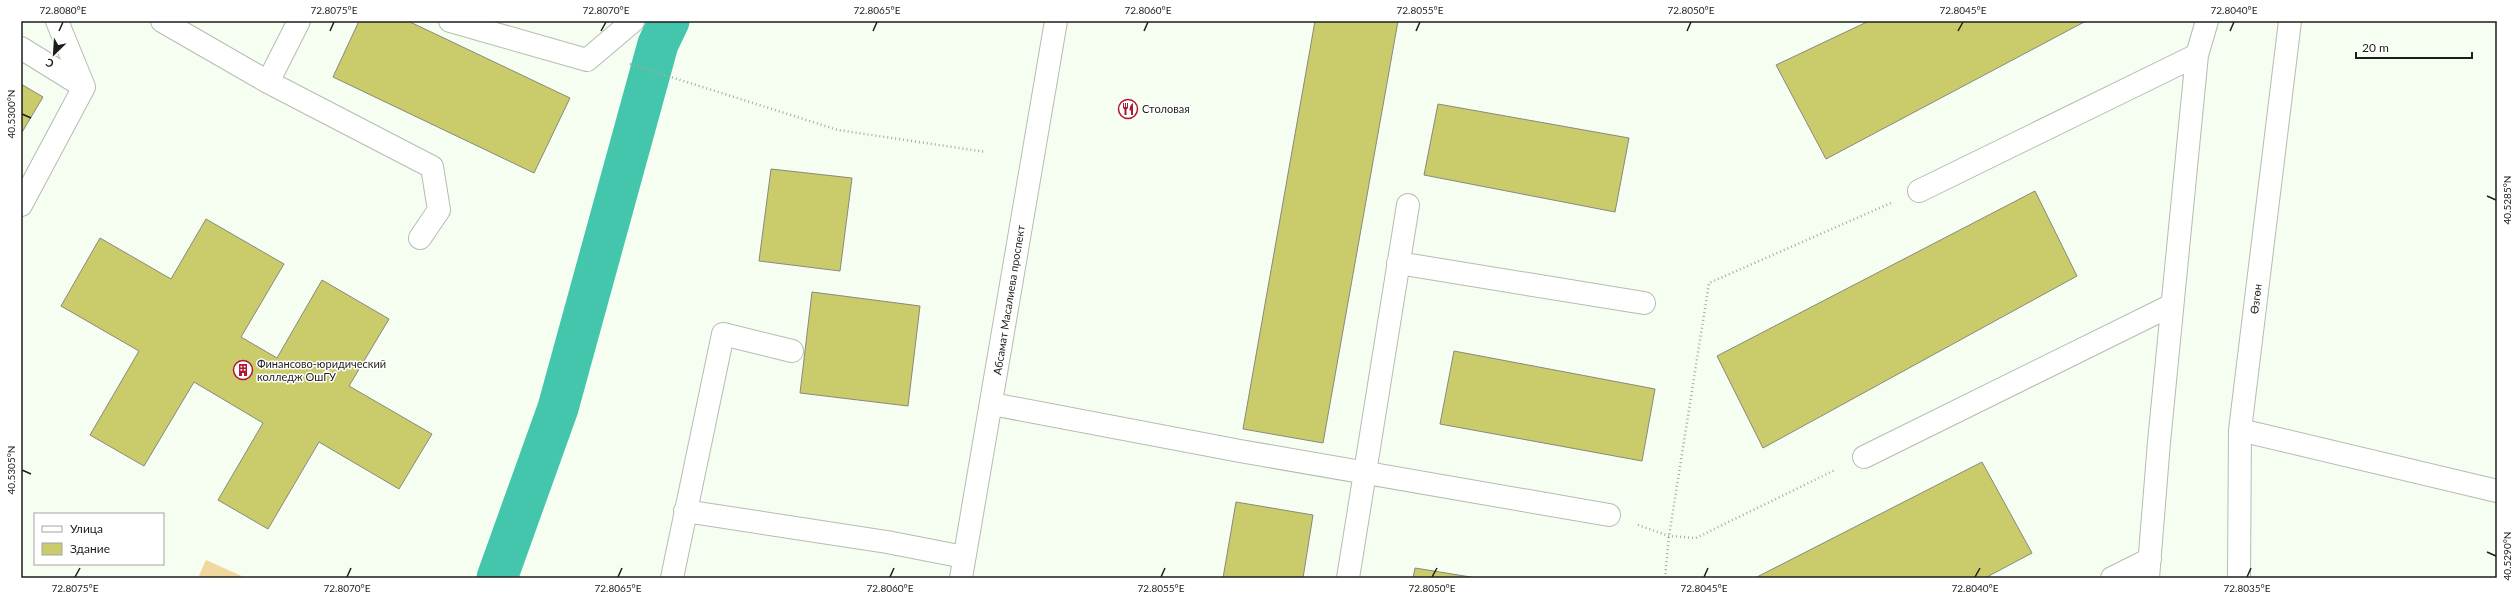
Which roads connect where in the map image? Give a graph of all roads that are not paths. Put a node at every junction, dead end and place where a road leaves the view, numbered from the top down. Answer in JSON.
{"nodes":[{"id":1,"x":57,"y":21,"type":"edge"},
{"id":2,"x":162,"y":21,"type":"edge"},
{"id":3,"x":299,"y":21,"type":"edge"},
{"id":4,"x":450,"y":21,"type":"edge"},
{"id":5,"x":633,"y":21,"type":"edge"},
{"id":6,"x":1056,"y":21,"type":"edge"},
{"id":7,"x":2207,"y":21,"type":"edge"},
{"id":8,"x":2290,"y":21,"type":"edge"},
{"id":9,"x":21,"y":48,"type":"edge"},
{"id":10,"x":2197,"y":55,"type":"junction"},
{"id":11,"x":268,"y":82,"type":"junction"},
{"id":12,"x":84,"y":88,"type":"junction"},
{"id":13,"x":1919,"y":191,"type":"road end"},
{"id":14,"x":21,"y":205,"type":"edge"},
{"id":15,"x":1408,"y":205,"type":"dead end"},
{"id":16,"x":420,"y":238,"type":"dead end"},
{"id":17,"x":1398,"y":264,"type":"junction"},
{"id":18,"x":1644,"y":303,"type":"dead end"},
{"id":19,"x":2172,"y":305,"type":"junction"},
{"id":20,"x":792,"y":351,"type":"dead end"},
{"id":21,"x":992,"y":404,"type":"junction"},
{"id":22,"x":2240,"y":430,"type":"junction"},
{"id":23,"x":1864,"y":456,"type":"road end"},
{"id":24,"x":1365,"y":473,"type":"junction"},
{"id":25,"x":2497,"y":491,"type":"edge"},
{"id":26,"x":685,"y":511,"type":"junction"},
{"id":27,"x":1609,"y":516,"type":"dead end"},
{"id":28,"x":964,"y":557,"type":"junction"},
{"id":29,"x":2149,"y":568,"type":"edge"},
{"id":30,"x":672,"y":578,"type":"edge"},
{"id":31,"x":961,"y":578,"type":"edge"},
{"id":32,"x":1348,"y":578,"type":"edge"},
{"id":33,"x":2112,"y":578,"type":"edge"},
{"id":34,"x":2239,"y":578,"type":"edge"}],
"edges":[{"from":1,"to":12,"type":"street"},
{"from":2,"to":11,"type":"street"},
{"from":3,"to":11,"type":"street"},
{"from":4,"to":5,"type":"street"},
{"from":6,"to":21,"type":"street","name":"Абсамат Масалиева проспект"},
{"from":7,"to":10,"type":"street"},
{"from":8,"to":22,"type":"street","name":"Өзгөн"},
{"from":9,"to":12,"type":"street"},
{"from":10,"to":13,"type":"street"},
{"from":10,"to":19,"type":"street"},
{"from":11,"to":16,"type":"street"},
{"from":12,"to":14,"type":"street"},
{"from":15,"to":17,"type":"street"},
{"from":17,"to":18,"type":"street"},
{"from":17,"to":24,"type":"street"},
{"from":19,"to":23,"type":"street"},
{"from":19,"to":29,"type":"street"},
{"from":20,"to":26,"type":"street"},
{"from":21,"to":24,"type":"street"},
{"from":21,"to":28,"type":"street","name":"Абсамат Масалиева проспект"},
{"from":22,"to":25,"type":"street"},
{"from":22,"to":34,"type":"street","name":"Өзгөн"},
{"from":24,"to":27,"type":"street"},
{"from":24,"to":32,"type":"street"},
{"from":26,"to":28,"type":"street"},
{"from":26,"to":30,"type":"street"},
{"from":28,"to":31,"type":"street","name":"Абсамат Масалиева проспект"},
{"from":29,"to":33,"type":"street"}]}
